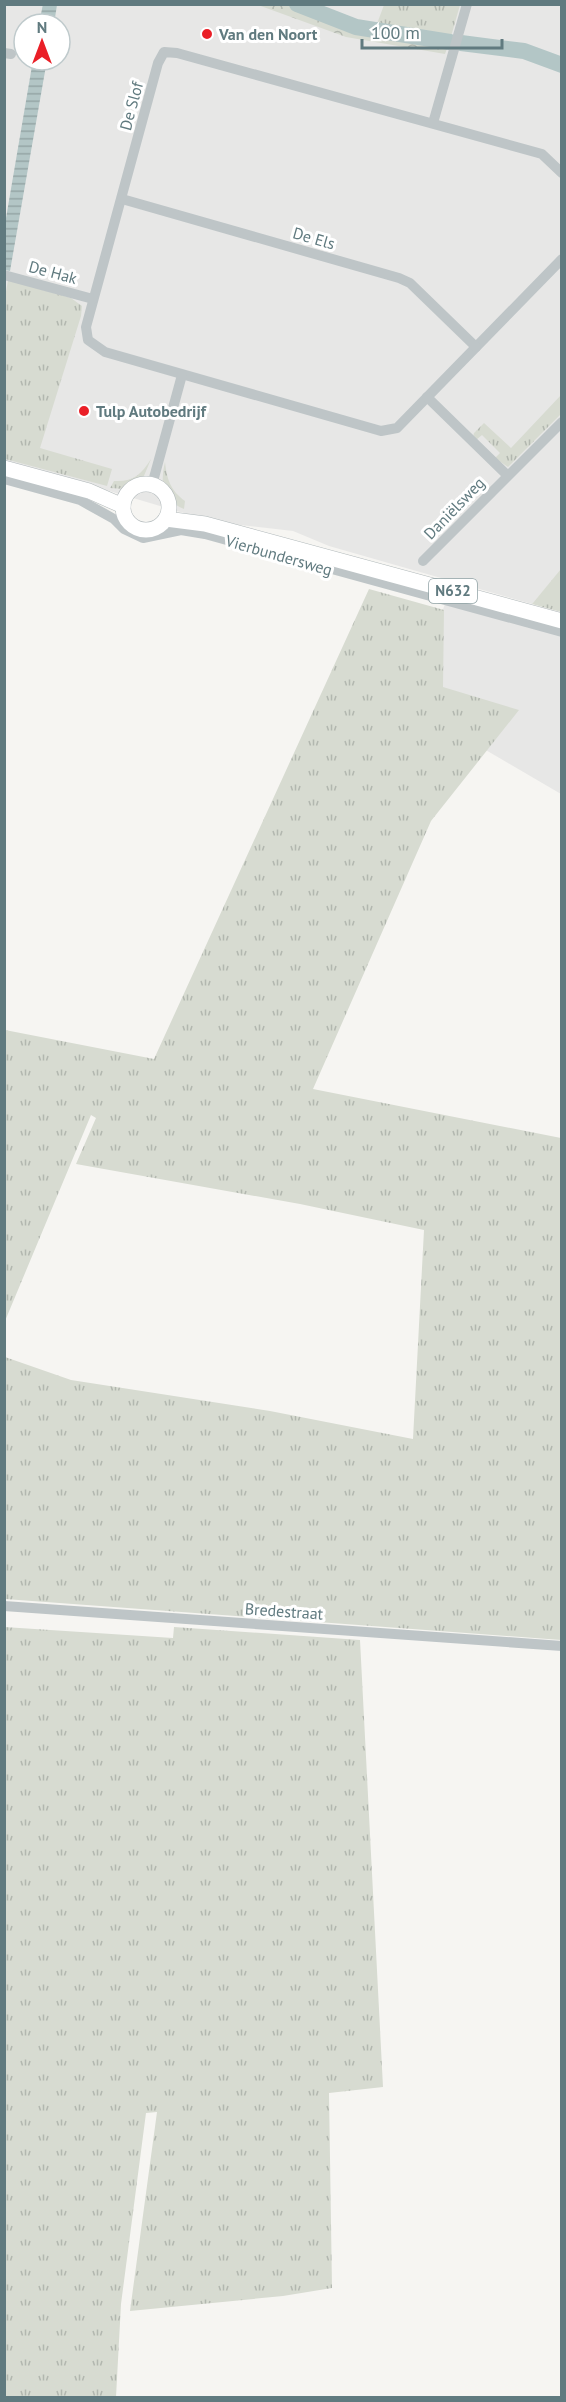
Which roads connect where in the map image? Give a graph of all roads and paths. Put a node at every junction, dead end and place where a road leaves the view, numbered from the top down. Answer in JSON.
{"nodes":[{"id":1,"x":467,"y":4,"type":"edge"},
{"id":2,"x":433,"y":123,"type":"junction"},
{"id":3,"x":561,"y":173,"type":"edge"},
{"id":4,"x":122,"y":199,"type":"junction"},
{"id":5,"x":561,"y":259,"type":"edge"},
{"id":6,"x":4,"y":275,"type":"edge"},
{"id":7,"x":93,"y":299,"type":"junction"},
{"id":8,"x":476,"y":347,"type":"junction"},
{"id":9,"x":182,"y":375,"type":"junction"},
{"id":10,"x":427,"y":397,"type":"junction"},
{"id":11,"x":561,"y":422,"type":"edge"},
{"id":12,"x":4,"y":468,"type":"edge"},
{"id":13,"x":507,"y":475,"type":"junction"},
{"id":14,"x":4,"y":479,"type":"edge"},
{"id":15,"x":152,"y":485,"type":"junction"},
{"id":16,"x":125,"y":500,"type":"junction"},
{"id":17,"x":168,"y":513,"type":"junction"},
{"id":18,"x":251,"y":542,"type":"junction"},
{"id":19,"x":423,"y":561,"type":"dead end"},
{"id":20,"x":526,"y":617,"type":"junction"},
{"id":21,"x":561,"y":621,"type":"edge"},
{"id":22,"x":561,"y":632,"type":"edge"},
{"id":23,"x":4,"y":1606,"type":"edge"},
{"id":24,"x":561,"y":1646,"type":"edge"}],
"edges":[{"from":1,"to":2,"type":"street"},
{"from":2,"to":3,"type":"street","name":"De Slof"},
{"from":2,"to":4,"type":"street","name":"De Slof"},
{"from":4,"to":7,"type":"street","name":"De Slof"},
{"from":4,"to":8,"type":"street","name":"De Els"},
{"from":5,"to":8,"type":"street","name":"De Slof"},
{"from":6,"to":7,"type":"street","name":"De Hak"},
{"from":7,"to":9,"type":"street","name":"De Slof"},
{"from":8,"to":10,"type":"street","name":"De Slof"},
{"from":9,"to":10,"type":"street","name":"De Slof"},
{"from":9,"to":15,"type":"street"},
{"from":10,"to":13,"type":"street","name":"Daniëlsweg"},
{"from":11,"to":13,"type":"street","name":"Daniëlsweg"},
{"from":12,"to":16,"type":"main road"},
{"from":13,"to":19,"type":"street","name":"Daniëlsweg"},
{"from":14,"to":18,"type":"street","name":"Vierbundersweg"},
{"from":15,"to":16,"type":"main road"},
{"from":15,"to":17,"type":"main road","number":"N632"},
{"from":16,"to":17,"type":"main road"},
{"from":17,"to":18,"type":"main road","name":"Vierbundersweg","number":"N632"},
{"from":18,"to":20,"type":"main road","name":"Vierbundersweg","number":"N632"},
{"from":20,"to":21,"type":"main road","name":"Vierbundersweg","number":"N632"},
{"from":20,"to":22,"type":"street","name":"Vierbundersweg"},
{"from":23,"to":24,"type":"street","name":"Bredestraat"}]}
